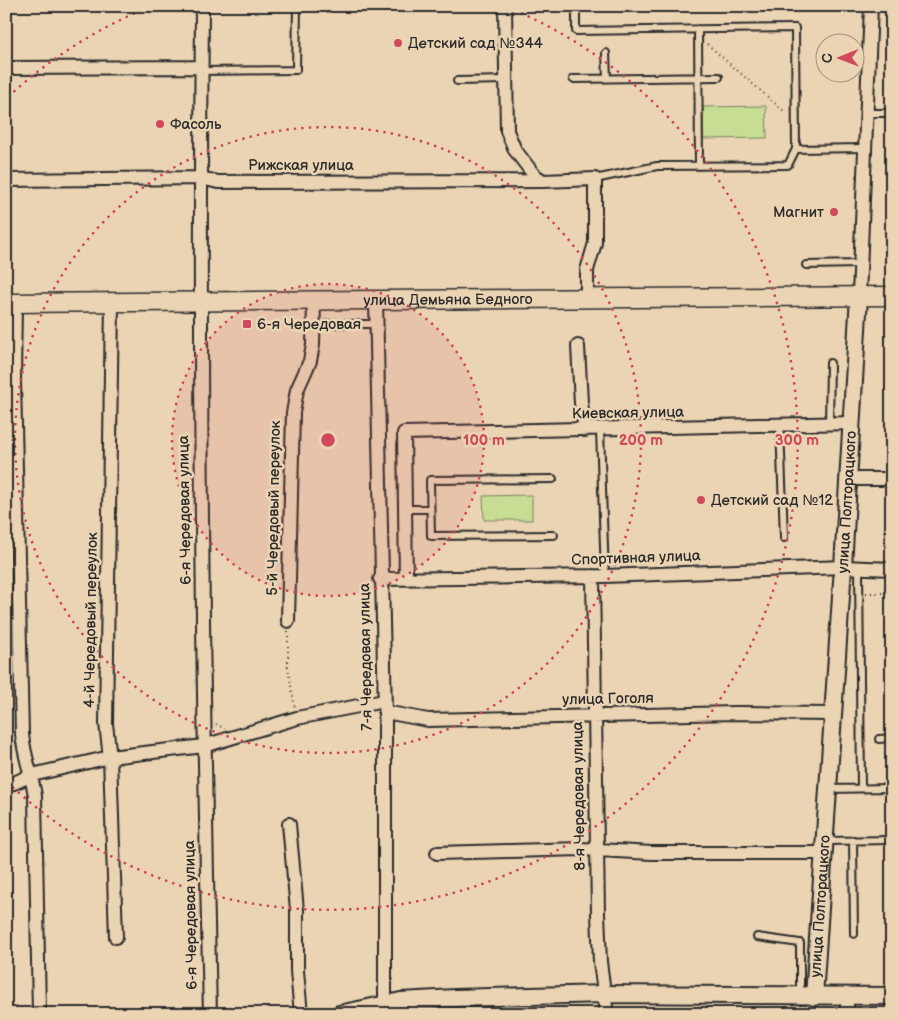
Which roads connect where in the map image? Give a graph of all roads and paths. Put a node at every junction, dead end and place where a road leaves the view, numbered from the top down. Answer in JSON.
{"nodes":[{"id":1,"x":202,"y":6,"type":"edge"},
{"id":2,"x":297,"y":6,"type":"edge"},
{"id":3,"x":505,"y":6,"type":"edge"},
{"id":4,"x":576,"y":6,"type":"edge"},
{"id":5,"x":872,"y":6,"type":"edge"},
{"id":6,"x":698,"y":32,"type":"junction"},
{"id":7,"x":606,"y":53,"type":"dead end"},
{"id":8,"x":6,"y":68,"type":"edge"},
{"id":9,"x":201,"y":69,"type":"junction"},
{"id":10,"x":698,"y":77,"type":"junction"},
{"id":11,"x":718,"y":77,"type":"dead end"},
{"id":12,"x":607,"y":78,"type":"junction"},
{"id":13,"x":573,"y":79,"type":"dead end"},
{"id":14,"x":506,"y":80,"type":"junction"},
{"id":15,"x":457,"y":81,"type":"dead end"},
{"id":16,"x":867,"y":113,"type":"junction"},
{"id":17,"x":892,"y":113,"type":"edge"},
{"id":18,"x":796,"y":121,"type":"junction"},
{"id":19,"x":865,"y":148,"type":"junction"},
{"id":20,"x":796,"y":149,"type":"junction"},
{"id":21,"x":699,"y":166,"type":"junction"},
{"id":22,"x":200,"y":178,"type":"junction"},
{"id":23,"x":6,"y":180,"type":"edge"},
{"id":24,"x":595,"y":180,"type":"junction"},
{"id":25,"x":542,"y":182,"type":"junction"},
{"id":26,"x":860,"y":264,"type":"junction"},
{"id":27,"x":806,"y":265,"type":"dead end"},
{"id":28,"x":859,"y":296,"type":"junction"},
{"id":29,"x":892,"y":296,"type":"edge"},
{"id":30,"x":587,"y":299,"type":"junction"},
{"id":31,"x":376,"y":300,"type":"junction"},
{"id":32,"x":314,"y":301,"type":"junction"},
{"id":33,"x":112,"y":302,"type":"junction"},
{"id":34,"x":200,"y":302,"type":"junction"},
{"id":35,"x":11,"y":303,"type":"edge"},
{"id":36,"x":327,"y":324,"type":"dead end"},
{"id":37,"x":376,"y":324,"type":"junction"},
{"id":38,"x":578,"y":346,"type":"dead end"},
{"id":39,"x":830,"y":364,"type":"dead end"},
{"id":40,"x":829,"y":424,"type":"junction"},
{"id":41,"x":852,"y":424,"type":"junction"},
{"id":42,"x":780,"y":425,"type":"junction"},
{"id":43,"x":585,"y":430,"type":"junction"},
{"id":44,"x":600,"y":430,"type":"junction"},
{"id":45,"x":554,"y":479,"type":"dead end"},
{"id":46,"x":848,"y":479,"type":"junction"},
{"id":47,"x":892,"y":479,"type":"edge"},
{"id":48,"x":405,"y":509,"type":"junction"},
{"id":49,"x":430,"y":509,"type":"junction"},
{"id":50,"x":554,"y":535,"type":"dead end"},
{"id":51,"x":784,"y":538,"type":"dead end"},
{"id":52,"x":851,"y":568,"type":"junction"},
{"id":53,"x":892,"y":569,"type":"edge"},
{"id":54,"x":599,"y":576,"type":"junction"},
{"id":55,"x":380,"y":579,"type":"junction"},
{"id":56,"x":406,"y":579,"type":"junction"},
{"id":57,"x":892,"y":593,"type":"edge"},
{"id":58,"x":859,"y":594,"type":"junction"},
{"id":59,"x":288,"y":621,"type":"joint"},
{"id":60,"x":384,"y":707,"type":"junction"},
{"id":61,"x":204,"y":709,"type":"junction"},
{"id":62,"x":833,"y":714,"type":"junction"},
{"id":63,"x":594,"y":715,"type":"junction"},
{"id":64,"x":296,"y":718,"type":"junction"},
{"id":65,"x":245,"y":733,"type":"junction"},
{"id":66,"x":892,"y":738,"type":"edge"},
{"id":67,"x":879,"y":739,"type":"dead end"},
{"id":68,"x":204,"y":746,"type":"junction"},
{"id":69,"x":110,"y":757,"type":"junction"},
{"id":70,"x":32,"y":775,"type":"junction"},
{"id":71,"x":6,"y":784,"type":"edge"},
{"id":72,"x":861,"y":788,"type":"junction"},
{"id":73,"x":892,"y":788,"type":"edge"},
{"id":74,"x":828,"y":789,"type":"junction"},
{"id":75,"x":289,"y":824,"type":"dead end"},
{"id":76,"x":853,"y":840,"type":"junction"},
{"id":77,"x":892,"y":840,"type":"edge"},
{"id":78,"x":825,"y":847,"type":"junction"},
{"id":79,"x":598,"y":850,"type":"junction"},
{"id":80,"x":437,"y":853,"type":"dead end"},
{"id":81,"x":854,"y":934,"type":"dead end"},
{"id":82,"x":116,"y":937,"type":"dead end"},
{"id":83,"x":757,"y":937,"type":"dead end"},
{"id":84,"x":605,"y":994,"type":"junction"},
{"id":85,"x":892,"y":996,"type":"edge"},
{"id":86,"x":807,"y":997,"type":"junction"},
{"id":87,"x":847,"y":997,"type":"junction"},
{"id":88,"x":385,"y":1009,"type":"edge"},
{"id":89,"x":39,"y":1014,"type":"edge"},
{"id":90,"x":210,"y":1014,"type":"edge"},
{"id":91,"x":301,"y":1014,"type":"edge"},
{"id":92,"x":339,"y":1014,"type":"edge"},
{"id":93,"x":607,"y":1014,"type":"edge"},
{"id":94,"x":847,"y":1014,"type":"edge"}],
"edges":[{"from":1,"to":9,"type":"street","name":"6-я Чередовая улица"},
{"from":2,"to":9,"type":"lane"},
{"from":3,"to":14,"type":"street"},
{"from":4,"to":6,"type":"lane"},
{"from":5,"to":16,"type":"street","name":"улица Полторацкого"},
{"from":6,"to":10,"type":"lane"},
{"from":6,"to":18,"type":"path"},
{"from":6,"to":18,"type":"lane"},
{"from":7,"to":12,"type":"lane"},
{"from":8,"to":9,"type":"street"},
{"from":9,"to":22,"type":"street","name":"6-я Чередовая улица"},
{"from":10,"to":11,"type":"lane"},
{"from":10,"to":12,"type":"lane"},
{"from":10,"to":21,"type":"lane"},
{"from":12,"to":13,"type":"lane"},
{"from":14,"to":15,"type":"lane"},
{"from":14,"to":25,"type":"street"},
{"from":16,"to":17,"type":"lane"},
{"from":16,"to":19,"type":"street","name":"улица Полторацкого"},
{"from":18,"to":20,"type":"lane"},
{"from":19,"to":20,"type":"lane"},
{"from":19,"to":26,"type":"street","name":"улица Полторацкого"},
{"from":20,"to":21,"type":"lane"},
{"from":21,"to":24,"type":"lane"},
{"from":22,"to":23,"type":"street","name":"Рижская улица"},
{"from":22,"to":25,"type":"street","name":"Рижская улица"},
{"from":22,"to":34,"type":"street","name":"6-я Чередовая улица"},
{"from":24,"to":25,"type":"street","name":"Рижская улица"},
{"from":24,"to":30,"type":"street"},
{"from":26,"to":27,"type":"lane"},
{"from":26,"to":28,"type":"street","name":"улица Полторацкого"},
{"from":28,"to":29,"type":"main road","name":"улица Демьяна Бедного"},
{"from":28,"to":30,"type":"main road","name":"улица Демьяна Бедного"},
{"from":28,"to":41,"type":"street","name":"улица Полторацкого"},
{"from":30,"to":31,"type":"main road","name":"улица Демьяна Бедного"},
{"from":31,"to":32,"type":"main road","name":"улица Демьяна Бедного"},
{"from":31,"to":37,"type":"street","name":"7-я Чередовая улица"},
{"from":32,"to":34,"type":"main road","name":"улица Демьяна Бедного"},
{"from":32,"to":59,"type":"street","name":"5-й Чередовый переулок"},
{"from":33,"to":34,"type":"main road","name":"улица Демьяна Бедного"},
{"from":33,"to":35,"type":"main road","name":"улица Демьяна Бедного"},
{"from":33,"to":69,"type":"street","name":"4-й Чередовый переулок"},
{"from":34,"to":61,"type":"street","name":"6-я Чередовая улица"},
{"from":35,"to":70,"type":"street"},
{"from":36,"to":37,"type":"lane"},
{"from":37,"to":55,"type":"street","name":"7-я Чередовая улица"},
{"from":38,"to":43,"type":"street"},
{"from":39,"to":40,"type":"lane"},
{"from":40,"to":41,"type":"street","name":"Киевская улица"},
{"from":40,"to":42,"type":"street","name":"Киевская улица"},
{"from":41,"to":46,"type":"street","name":"улица Полторацкого"},
{"from":42,"to":44,"type":"street","name":"Киевская улица"},
{"from":42,"to":51,"type":"lane"},
{"from":43,"to":44,"type":"street","name":"Киевская улица"},
{"from":43,"to":48,"type":"street","name":"Киевская улица"},
{"from":44,"to":54,"type":"lane"},
{"from":45,"to":49,"type":"lane"},
{"from":46,"to":47,"type":"street"},
{"from":46,"to":52,"type":"street","name":"улица Полторацкого"},
{"from":48,"to":49,"type":"lane"},
{"from":48,"to":56,"type":"street"},
{"from":49,"to":50,"type":"lane"},
{"from":52,"to":53,"type":"street","name":"Спортивная улица"},
{"from":52,"to":54,"type":"street","name":"Спортивная улица"},
{"from":52,"to":58,"type":"lane"},
{"from":52,"to":62,"type":"street","name":"улица Полторацкого"},
{"from":54,"to":56,"type":"street","name":"Спортивная улица"},
{"from":54,"to":63,"type":"street","name":"8-я Чередовая улица"},
{"from":55,"to":56,"type":"street","name":"Спортивная улица"},
{"from":55,"to":60,"type":"street","name":"7-я Чередовая улица"},
{"from":57,"to":58,"type":"path"},
{"from":58,"to":72,"type":"lane"},
{"from":59,"to":64,"type":"path"},
{"from":60,"to":63,"type":"street","name":"улица Гоголя"},
{"from":60,"to":64,"type":"street","name":"улица Гоголя"},
{"from":60,"to":88,"type":"street","name":"7-я Чередовая улица"},
{"from":61,"to":65,"type":"path"},
{"from":61,"to":68,"type":"street","name":"6-я Чередовая улица"},
{"from":62,"to":63,"type":"street","name":"улица Гоголя"},
{"from":62,"to":74,"type":"street","name":"улица Полторацкого"},
{"from":63,"to":79,"type":"street","name":"8-я Чередовая улица"},
{"from":64,"to":65,"type":"street","name":"улица Гоголя"},
{"from":65,"to":68,"type":"street","name":"улица Гоголя"},
{"from":66,"to":67,"type":"lane"},
{"from":68,"to":69,"type":"street","name":"улица Гоголя"},
{"from":68,"to":90,"type":"street","name":"6-я Чередовая улица"},
{"from":69,"to":70,"type":"street","name":"улица Гоголя"},
{"from":69,"to":82,"type":"street","name":"4-й Чередовый переулок"},
{"from":70,"to":71,"type":"street","name":"улица Гоголя"},
{"from":70,"to":89,"type":"street"},
{"from":72,"to":73,"type":"lane"},
{"from":72,"to":74,"type":"lane"},
{"from":74,"to":78,"type":"street","name":"улица Полторацкого"},
{"from":75,"to":91,"type":"street"},
{"from":76,"to":77,"type":"lane"},
{"from":76,"to":78,"type":"lane"},
{"from":76,"to":81,"type":"lane"},
{"from":78,"to":79,"type":"street"},
{"from":78,"to":86,"type":"street","name":"улица Полторацкого"},
{"from":79,"to":80,"type":"street"},
{"from":79,"to":84,"type":"street","name":"8-я Чередовая улица"},
{"from":83,"to":86,"type":"lane"},
{"from":84,"to":86,"type":"street"},
{"from":84,"to":88,"type":"street"},
{"from":84,"to":93,"type":"street","name":"8-я Чередовая улица"},
{"from":85,"to":87,"type":"street"},
{"from":86,"to":87,"type":"street"},
{"from":87,"to":94,"type":"street"},
{"from":88,"to":92,"type":"street"}]}
